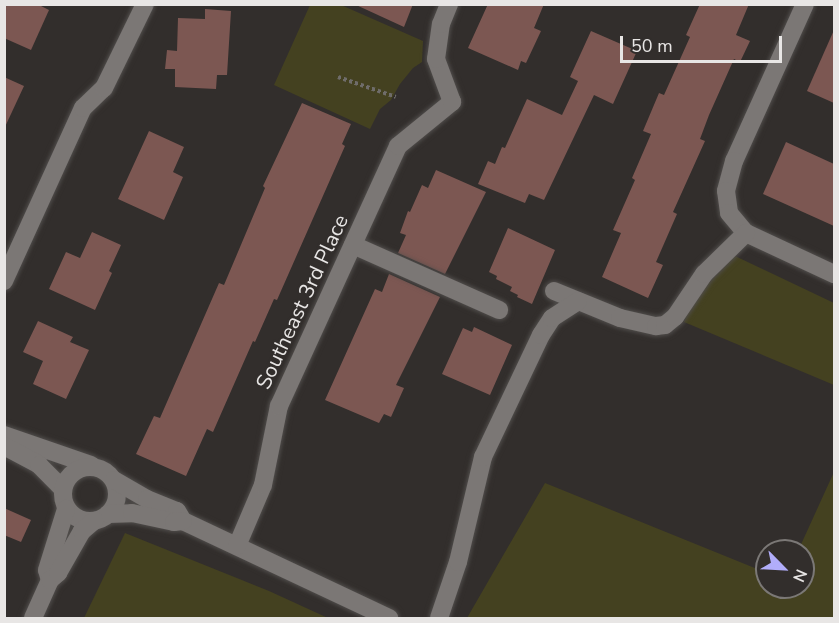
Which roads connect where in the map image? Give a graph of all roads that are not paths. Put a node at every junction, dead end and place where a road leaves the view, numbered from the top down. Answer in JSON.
{"nodes":[{"id":1,"x":145,"y":4,"type":"edge"},
{"id":2,"x":449,"y":4,"type":"edge"},
{"id":3,"x":805,"y":4,"type":"edge"},
{"id":4,"x":746,"y":233,"type":"junction"},
{"id":5,"x":353,"y":245,"type":"junction"},
{"id":6,"x":834,"y":274,"type":"edge"},
{"id":7,"x":4,"y":281,"type":"edge"},
{"id":8,"x":554,"y":291,"type":"dead end"},
{"id":9,"x":578,"y":301,"type":"junction"},
{"id":10,"x":499,"y":310,"type":"dead end"},
{"id":11,"x":4,"y":435,"type":"edge"},
{"id":12,"x":4,"y":446,"type":"edge"},
{"id":13,"x":91,"y":465,"type":"junction"},
{"id":14,"x":114,"y":480,"type":"junction"},
{"id":15,"x":63,"y":489,"type":"junction"},
{"id":16,"x":66,"y":509,"type":"junction"},
{"id":17,"x":101,"y":517,"type":"junction"},
{"id":18,"x":183,"y":521,"type":"junction"},
{"id":19,"x":237,"y":546,"type":"junction"},
{"id":20,"x":50,"y":580,"type":"junction"},
{"id":21,"x":33,"y":618,"type":"edge"},
{"id":22,"x":389,"y":618,"type":"edge"},
{"id":23,"x":439,"y":618,"type":"edge"}],
"edges":[{"from":1,"to":7,"type":"street"},
{"from":2,"to":5,"type":"street","name":"Southeast 3rd Place"},
{"from":3,"to":4,"type":"street"},
{"from":4,"to":6,"type":"street"},
{"from":4,"to":9,"type":"street"},
{"from":5,"to":10,"type":"street"},
{"from":5,"to":19,"type":"street","name":"Southeast 3rd Place"},
{"from":8,"to":9,"type":"street"},
{"from":9,"to":23,"type":"street"},
{"from":11,"to":13,"type":"street"},
{"from":12,"to":15,"type":"street"},
{"from":13,"to":14,"type":"street"},
{"from":13,"to":15,"type":"street"},
{"from":14,"to":17,"type":"street"},
{"from":14,"to":18,"type":"street"},
{"from":15,"to":16,"type":"street"},
{"from":16,"to":17,"type":"street"},
{"from":16,"to":20,"type":"street"},
{"from":17,"to":18,"type":"street"},
{"from":17,"to":20,"type":"street"},
{"from":18,"to":19,"type":"street"},
{"from":19,"to":22,"type":"street"},
{"from":20,"to":21,"type":"street"}]}
